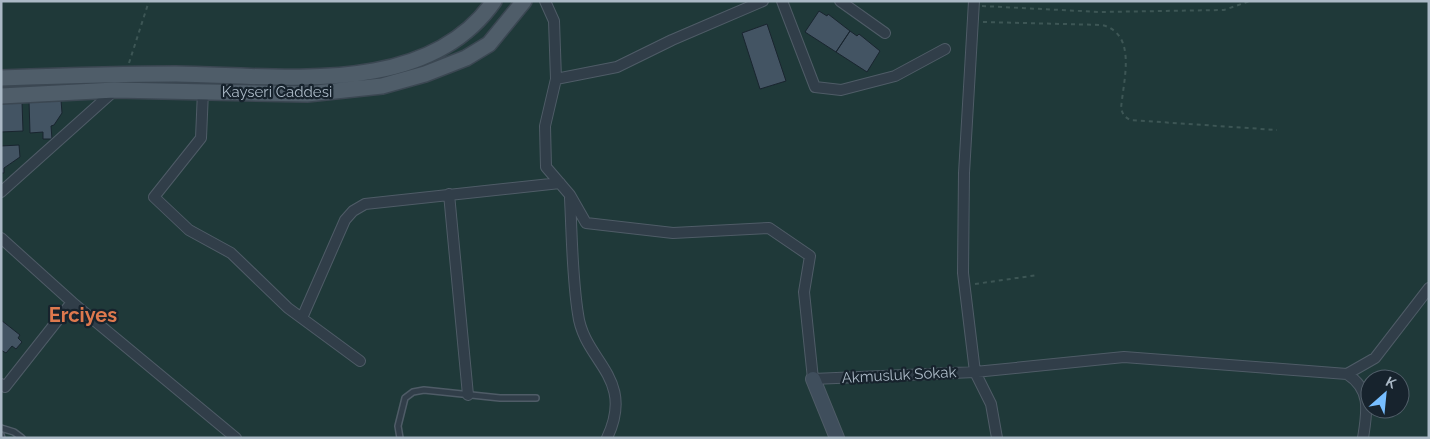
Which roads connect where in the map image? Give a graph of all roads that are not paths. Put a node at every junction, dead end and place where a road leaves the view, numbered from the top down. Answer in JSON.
{"nodes":[{"id":1,"x":494,"y":1,"type":"edge"},
{"id":2,"x":524,"y":1,"type":"edge"},
{"id":3,"x":545,"y":1,"type":"edge"},
{"id":4,"x":762,"y":1,"type":"edge"},
{"id":5,"x":840,"y":1,"type":"edge"},
{"id":6,"x":785,"y":2,"type":"edge"},
{"id":7,"x":974,"y":4,"type":"edge"},
{"id":8,"x":885,"y":33,"type":"dead end"},
{"id":9,"x":945,"y":49,"type":"dead end"},
{"id":10,"x":1,"y":78,"type":"edge"},
{"id":11,"x":556,"y":79,"type":"junction"},
{"id":12,"x":115,"y":90,"type":"junction"},
{"id":13,"x":203,"y":91,"type":"junction"},
{"id":14,"x":1,"y":96,"type":"edge"},
{"id":15,"x":560,"y":184,"type":"junction"},
{"id":16,"x":1,"y":192,"type":"edge"},
{"id":17,"x":449,"y":194,"type":"junction"},
{"id":18,"x":570,"y":195,"type":"junction"},
{"id":19,"x":1,"y":238,"type":"edge"},
{"id":20,"x":1429,"y":288,"type":"edge"},
{"id":21,"x":72,"y":302,"type":"junction"},
{"id":22,"x":302,"y":318,"type":"junction"},
{"id":23,"x":360,"y":361,"type":"dead end"},
{"id":24,"x":975,"y":372,"type":"junction"},
{"id":25,"x":1347,"y":374,"type":"junction"},
{"id":26,"x":813,"y":380,"type":"junction"},
{"id":27,"x":3,"y":388,"type":"edge"},
{"id":28,"x":468,"y":395,"type":"junction"},
{"id":29,"x":536,"y":398,"type":"dead end"},
{"id":30,"x":1,"y":428,"type":"edge"},
{"id":31,"x":22,"y":438,"type":"edge"},
{"id":32,"x":236,"y":438,"type":"edge"},
{"id":33,"x":400,"y":438,"type":"edge"},
{"id":34,"x":607,"y":438,"type":"edge"},
{"id":35,"x":837,"y":438,"type":"edge"},
{"id":36,"x":997,"y":438,"type":"edge"},
{"id":37,"x":1363,"y":438,"type":"edge"}],
"edges":[{"from":1,"to":10,"type":"main road","name":"Kayseri Caddesi"},
{"from":2,"to":13,"type":"main road","name":"Kayseri Caddesi"},
{"from":3,"to":11,"type":"street"},
{"from":4,"to":11,"type":"street"},
{"from":5,"to":8,"type":"street"},
{"from":6,"to":9,"type":"street"},
{"from":7,"to":24,"type":"street"},
{"from":11,"to":15,"type":"street"},
{"from":12,"to":13,"type":"main road","name":"Kayseri Caddesi"},
{"from":12,"to":14,"type":"main road","name":"Kayseri Caddesi"},
{"from":12,"to":16,"type":"street"},
{"from":13,"to":22,"type":"street"},
{"from":15,"to":17,"type":"street"},
{"from":15,"to":18,"type":"street"},
{"from":17,"to":22,"type":"street"},
{"from":17,"to":28,"type":"street"},
{"from":18,"to":26,"type":"street"},
{"from":18,"to":34,"type":"street"},
{"from":19,"to":21,"type":"street"},
{"from":20,"to":25,"type":"street"},
{"from":21,"to":27,"type":"street"},
{"from":21,"to":32,"type":"street"},
{"from":22,"to":23,"type":"street"},
{"from":24,"to":25,"type":"street"},
{"from":24,"to":26,"type":"street","name":"Akmusluk Sokak"},
{"from":24,"to":36,"type":"street","name":"Akmusluk Sokak"},
{"from":25,"to":37,"type":"street"},
{"from":26,"to":35,"type":"street"},
{"from":28,"to":29,"type":"lane"},
{"from":28,"to":33,"type":"lane"},
{"from":30,"to":31,"type":"lane"}]}
